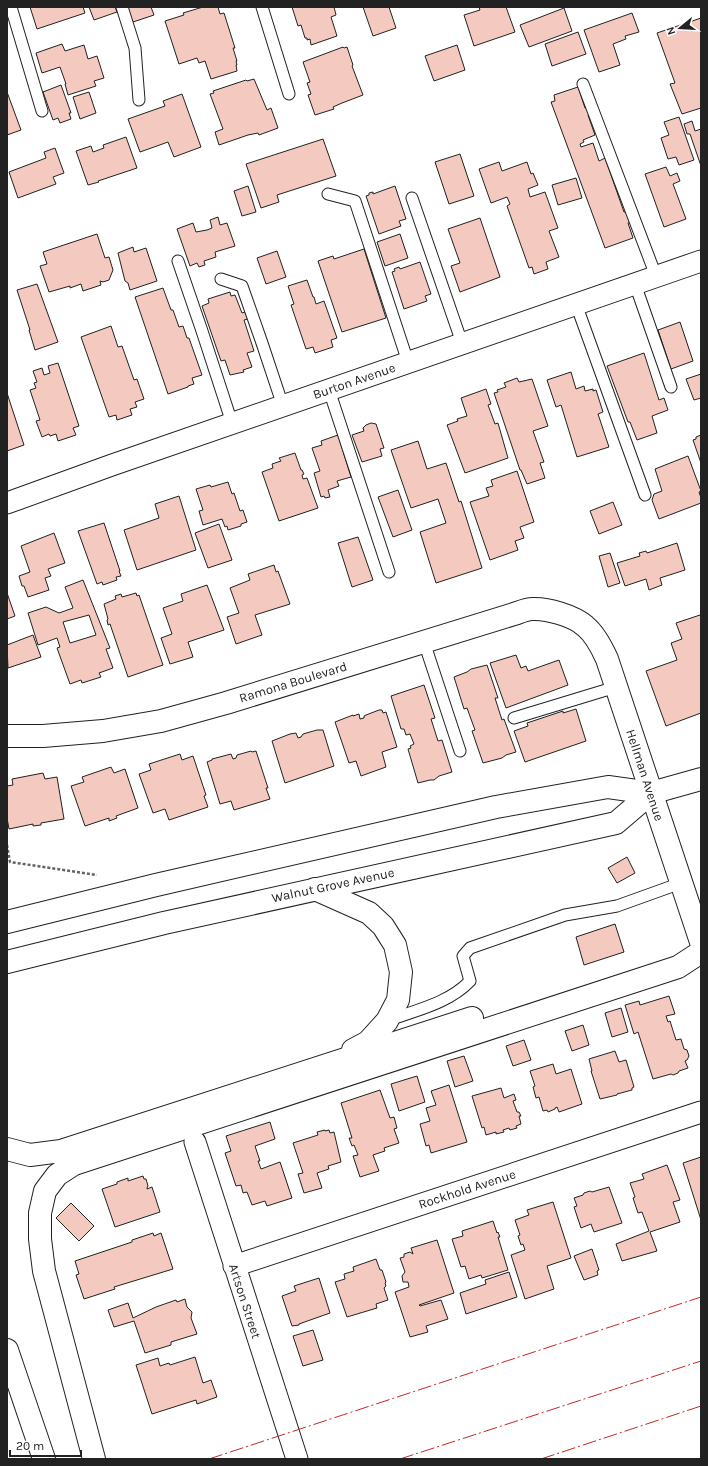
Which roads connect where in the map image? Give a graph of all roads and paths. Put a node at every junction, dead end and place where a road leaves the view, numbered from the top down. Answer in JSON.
{"nodes":[{"id":1,"x":11,"y":7,"type":"edge"},
{"id":2,"x":122,"y":7,"type":"edge"},
{"id":3,"x":262,"y":7,"type":"edge"},
{"id":4,"x":583,"y":84,"type":"dead end"},
{"id":5,"x":289,"y":94,"type":"dead end"},
{"id":6,"x":139,"y":100,"type":"dead end"},
{"id":7,"x":42,"y":111,"type":"dead end"},
{"id":8,"x":328,"y":194,"type":"dead end"},
{"id":9,"x":412,"y":198,"type":"dead end"},
{"id":10,"x":178,"y":261,"type":"dead end"},
{"id":11,"x":701,"y":261,"type":"edge"},
{"id":12,"x":656,"y":276,"type":"junction"},
{"id":13,"x":221,"y":279,"type":"dead end"},
{"id":14,"x":635,"y":284,"type":"junction"},
{"id":15,"x":576,"y":304,"type":"junction"},
{"id":16,"x":462,"y":343,"type":"junction"},
{"id":17,"x":408,"y":362,"type":"junction"},
{"id":18,"x":671,"y":387,"type":"dead end"},
{"id":19,"x":329,"y":390,"type":"junction"},
{"id":20,"x":283,"y":406,"type":"junction"},
{"id":21,"x":232,"y":423,"type":"junction"},
{"id":22,"x":645,"y":495,"type":"dead end"},
{"id":23,"x":7,"y":503,"type":"edge"},
{"id":24,"x":389,"y":572,"type":"dead end"},
{"id":25,"x":573,"y":618,"type":"joint"},
{"id":26,"x":424,"y":642,"type":"junction"},
{"id":27,"x":616,"y":687,"type":"junction"},
{"id":28,"x":514,"y":718,"type":"dead end"},
{"id":29,"x":7,"y":736,"type":"edge"},
{"id":30,"x":460,"y":751,"type":"dead end"},
{"id":31,"x":701,"y":779,"type":"edge"},
{"id":32,"x":651,"y":793,"type":"junction"},
{"id":33,"x":7,"y":845,"type":"edge"},
{"id":34,"x":103,"y":875,"type":"dead end"},
{"id":35,"x":681,"y":883,"type":"junction"},
{"id":36,"x":315,"y":889,"type":"junction"},
{"id":37,"x":7,"y":922,"type":"edge"},
{"id":38,"x":701,"y":942,"type":"edge"},
{"id":39,"x":701,"y":951,"type":"edge"},
{"id":40,"x":7,"y":962,"type":"edge"},
{"id":41,"x":387,"y":1021,"type":"junction"},
{"id":42,"x":331,"y":1063,"type":"junction"},
{"id":43,"x":701,"y":1112,"type":"edge"},
{"id":44,"x":195,"y":1142,"type":"dead end"},
{"id":45,"x":7,"y":1149,"type":"edge"},
{"id":46,"x":234,"y":1266,"type":"junction"},
{"id":47,"x":7,"y":1350,"type":"edge"},
{"id":48,"x":44,"y":1459,"type":"edge"},
{"id":49,"x":94,"y":1459,"type":"edge"},
{"id":50,"x":297,"y":1459,"type":"edge"}],
"edges":[{"from":1,"to":7,"type":"lane"},
{"from":2,"to":6,"type":"lane"},
{"from":3,"to":5,"type":"lane"},
{"from":4,"to":12,"type":"lane"},
{"from":8,"to":17,"type":"lane"},
{"from":9,"to":16,"type":"lane"},
{"from":10,"to":21,"type":"lane"},
{"from":11,"to":12,"type":"street","name":"Burton Avenue"},
{"from":12,"to":14,"type":"street","name":"Burton Avenue"},
{"from":13,"to":20,"type":"lane"},
{"from":14,"to":15,"type":"street","name":"Burton Avenue"},
{"from":14,"to":18,"type":"lane"},
{"from":15,"to":16,"type":"street","name":"Burton Avenue"},
{"from":15,"to":22,"type":"lane"},
{"from":16,"to":17,"type":"street","name":"Burton Avenue"},
{"from":17,"to":19,"type":"street","name":"Burton Avenue"},
{"from":19,"to":20,"type":"street","name":"Burton Avenue"},
{"from":19,"to":24,"type":"lane"},
{"from":20,"to":21,"type":"street","name":"Burton Avenue"},
{"from":21,"to":23,"type":"street","name":"Burton Avenue"},
{"from":25,"to":26,"type":"main road","name":"Ramona Boulevard"},
{"from":25,"to":27,"type":"main road","name":"Hellman Avenue"},
{"from":26,"to":29,"type":"main road","name":"Ramona Boulevard"},
{"from":26,"to":30,"type":"lane"},
{"from":27,"to":28,"type":"lane"},
{"from":27,"to":32,"type":"main road","name":"Hellman Avenue"},
{"from":31,"to":32,"type":"main road","name":"Walnut Grove Avenue"},
{"from":32,"to":35,"type":"main road","name":"Hellman Avenue"},
{"from":32,"to":36,"type":"main road","name":"Walnut Grove Avenue"},
{"from":32,"to":37,"type":"main road","name":"Walnut Grove Avenue"},
{"from":33,"to":34,"type":"path"},
{"from":35,"to":38,"type":"main road","name":"Hellman Avenue"},
{"from":35,"to":41,"type":"lane"},
{"from":36,"to":40,"type":"main road","name":"Walnut Grove Avenue"},
{"from":36,"to":41,"type":"main road"},
{"from":39,"to":42,"type":"main road"},
{"from":39,"to":49,"type":"main road"},
{"from":41,"to":42,"type":"main road"},
{"from":42,"to":45,"type":"main road"},
{"from":43,"to":46,"type":"street","name":"Rockhold Avenue"},
{"from":44,"to":46,"type":"street","name":"Artson Street"},
{"from":46,"to":50,"type":"street","name":"Artson Street"},
{"from":47,"to":48,"type":"main road"}]}
